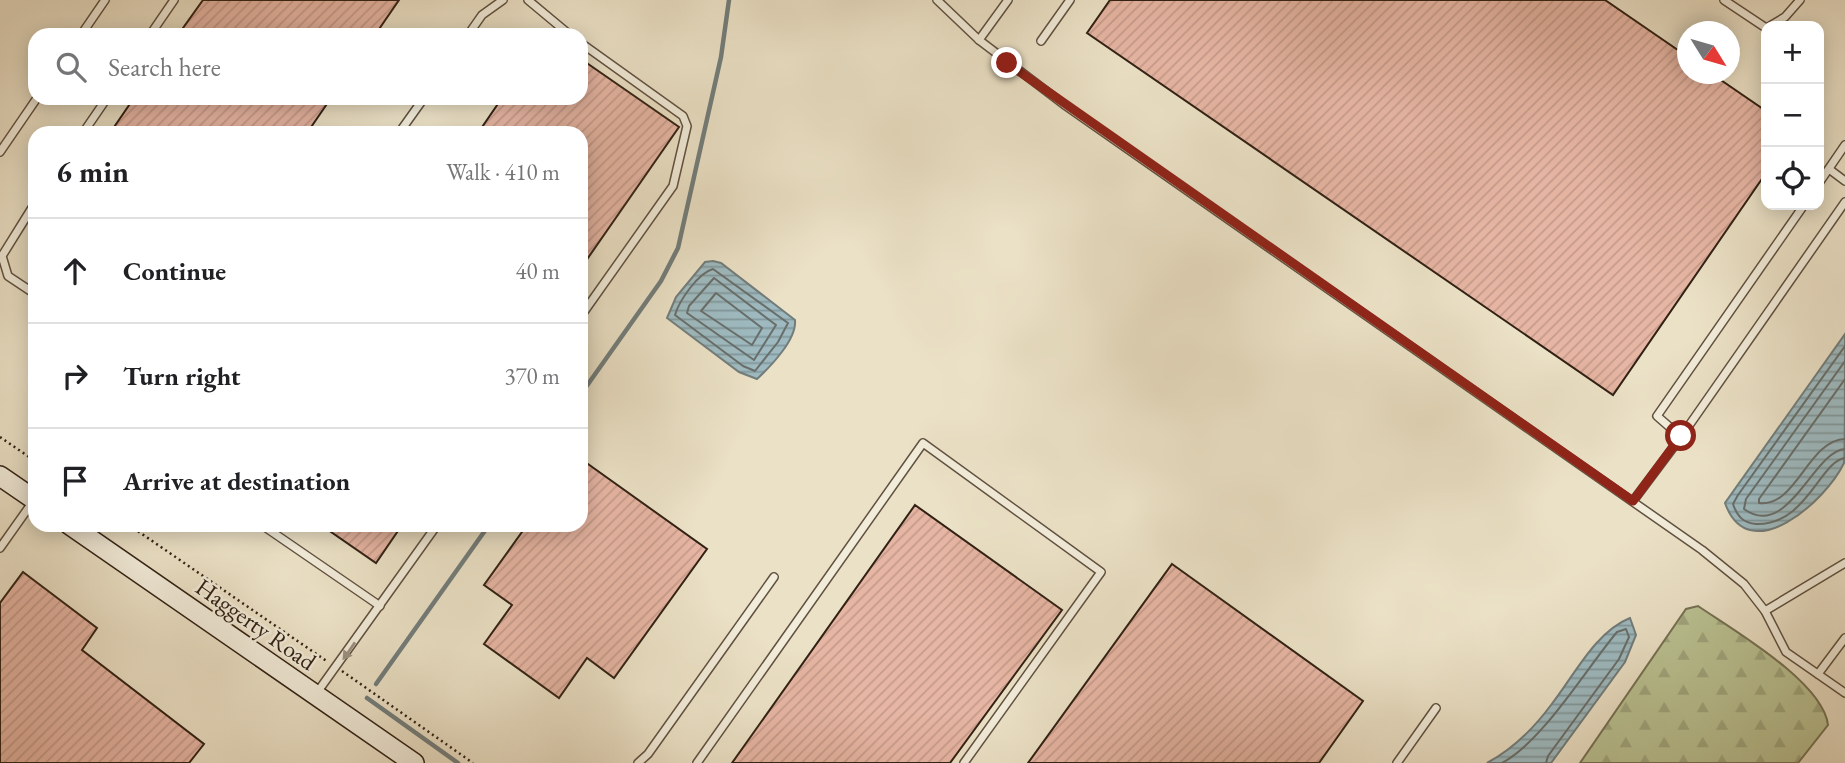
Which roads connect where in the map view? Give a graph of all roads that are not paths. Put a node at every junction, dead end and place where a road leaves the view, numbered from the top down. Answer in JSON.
{"nodes":[{"id":1,"x":105,"y":0,"type":"edge"},
{"id":2,"x":174,"y":0,"type":"edge"},
{"id":3,"x":503,"y":0,"type":"edge"},
{"id":4,"x":528,"y":0,"type":"edge"},
{"id":5,"x":937,"y":0,"type":"edge"},
{"id":6,"x":1008,"y":0,"type":"edge"},
{"id":7,"x":1724,"y":0,"type":"edge"},
{"id":8,"x":1800,"y":0,"type":"edge"},
{"id":9,"x":1066,"y":1,"type":"edge"},
{"id":10,"x":1778,"y":21,"type":"edge"},
{"id":11,"x":1761,"y":23,"type":"edge"},
{"id":12,"x":86,"y":28,"type":"edge"},
{"id":13,"x":155,"y":28,"type":"edge"},
{"id":14,"x":473,"y":28,"type":"edge"},
{"id":15,"x":562,"y":28,"type":"edge"},
{"id":16,"x":979,"y":40,"type":"junction"},
{"id":17,"x":1041,"y":41,"type":"dead end"},
{"id":18,"x":588,"y":48,"type":"edge"},
{"id":19,"x":32,"y":105,"type":"edge"},
{"id":20,"x":102,"y":105,"type":"edge"},
{"id":21,"x":419,"y":105,"type":"edge"},
{"id":22,"x":88,"y":126,"type":"edge"},
{"id":23,"x":404,"y":126,"type":"edge"},
{"id":24,"x":1845,"y":145,"type":"edge"},
{"id":25,"x":0,"y":152,"type":"edge"},
{"id":26,"x":1829,"y":169,"type":"junction"},
{"id":27,"x":1824,"y":176,"type":"edge"},
{"id":28,"x":1845,"y":181,"type":"edge"},
{"id":29,"x":1845,"y":202,"type":"edge"},
{"id":30,"x":1801,"y":210,"type":"edge"},
{"id":31,"x":28,"y":214,"type":"edge"},
{"id":32,"x":28,"y":289,"type":"edge"},
{"id":33,"x":588,"y":306,"type":"edge"},
{"id":34,"x":1681,"y":436,"type":"junction"},
{"id":35,"x":0,"y":476,"type":"edge"},
{"id":36,"x":28,"y":495,"type":"edge"},
{"id":37,"x":1633,"y":501,"type":"junction"},
{"id":38,"x":28,"y":510,"type":"edge"},
{"id":39,"x":80,"y":532,"type":"edge"},
{"id":40,"x":272,"y":532,"type":"edge"},
{"id":41,"x":431,"y":532,"type":"edge"},
{"id":42,"x":0,"y":548,"type":"edge"},
{"id":43,"x":1845,"y":563,"type":"edge"},
{"id":44,"x":774,"y":577,"type":"dead end"},
{"id":45,"x":380,"y":606,"type":"junction"},
{"id":46,"x":1765,"y":611,"type":"junction"},
{"id":47,"x":1845,"y":638,"type":"edge"},
{"id":48,"x":1818,"y":674,"type":"junction"},
{"id":49,"x":1845,"y":693,"type":"edge"},
{"id":50,"x":316,"y":695,"type":"junction"},
{"id":51,"x":1436,"y":708,"type":"dead end"},
{"id":52,"x":414,"y":763,"type":"edge"},
{"id":53,"x":638,"y":763,"type":"edge"},
{"id":54,"x":697,"y":763,"type":"edge"},
{"id":55,"x":964,"y":763,"type":"edge"},
{"id":56,"x":1397,"y":763,"type":"edge"}],
"edges":[{"from":1,"to":12,"type":"lane"},
{"from":2,"to":13,"type":"lane"},
{"from":3,"to":14,"type":"lane"},
{"from":4,"to":15,"type":"lane"},
{"from":5,"to":16,"type":"lane"},
{"from":6,"to":16,"type":"lane"},
{"from":7,"to":11,"type":"lane"},
{"from":8,"to":10,"type":"lane"},
{"from":9,"to":17,"type":"lane"},
{"from":16,"to":37,"type":"lane"},
{"from":18,"to":33,"type":"lane"},
{"from":19,"to":25,"type":"lane"},
{"from":20,"to":22,"type":"lane"},
{"from":21,"to":23,"type":"lane"},
{"from":24,"to":26,"type":"lane"},
{"from":26,"to":27,"type":"lane"},
{"from":26,"to":28,"type":"lane"},
{"from":29,"to":34,"type":"lane"},
{"from":30,"to":34,"type":"lane"},
{"from":31,"to":32,"type":"lane"},
{"from":34,"to":37,"type":"lane"},
{"from":35,"to":36,"type":"main road"},
{"from":37,"to":46,"type":"lane"},
{"from":38,"to":42,"type":"lane"},
{"from":39,"to":50,"type":"main road","name":"Haggerty Road"},
{"from":40,"to":45,"type":"lane"},
{"from":41,"to":45,"type":"lane"},
{"from":43,"to":46,"type":"lane"},
{"from":44,"to":53,"type":"lane"},
{"from":45,"to":50,"type":"lane","one_way":true},
{"from":46,"to":48,"type":"lane"},
{"from":47,"to":48,"type":"lane"},
{"from":48,"to":49,"type":"lane"},
{"from":50,"to":52,"type":"main road","name":"Haggerty Road"},
{"from":51,"to":56,"type":"lane"},
{"from":54,"to":55,"type":"lane"}]}
